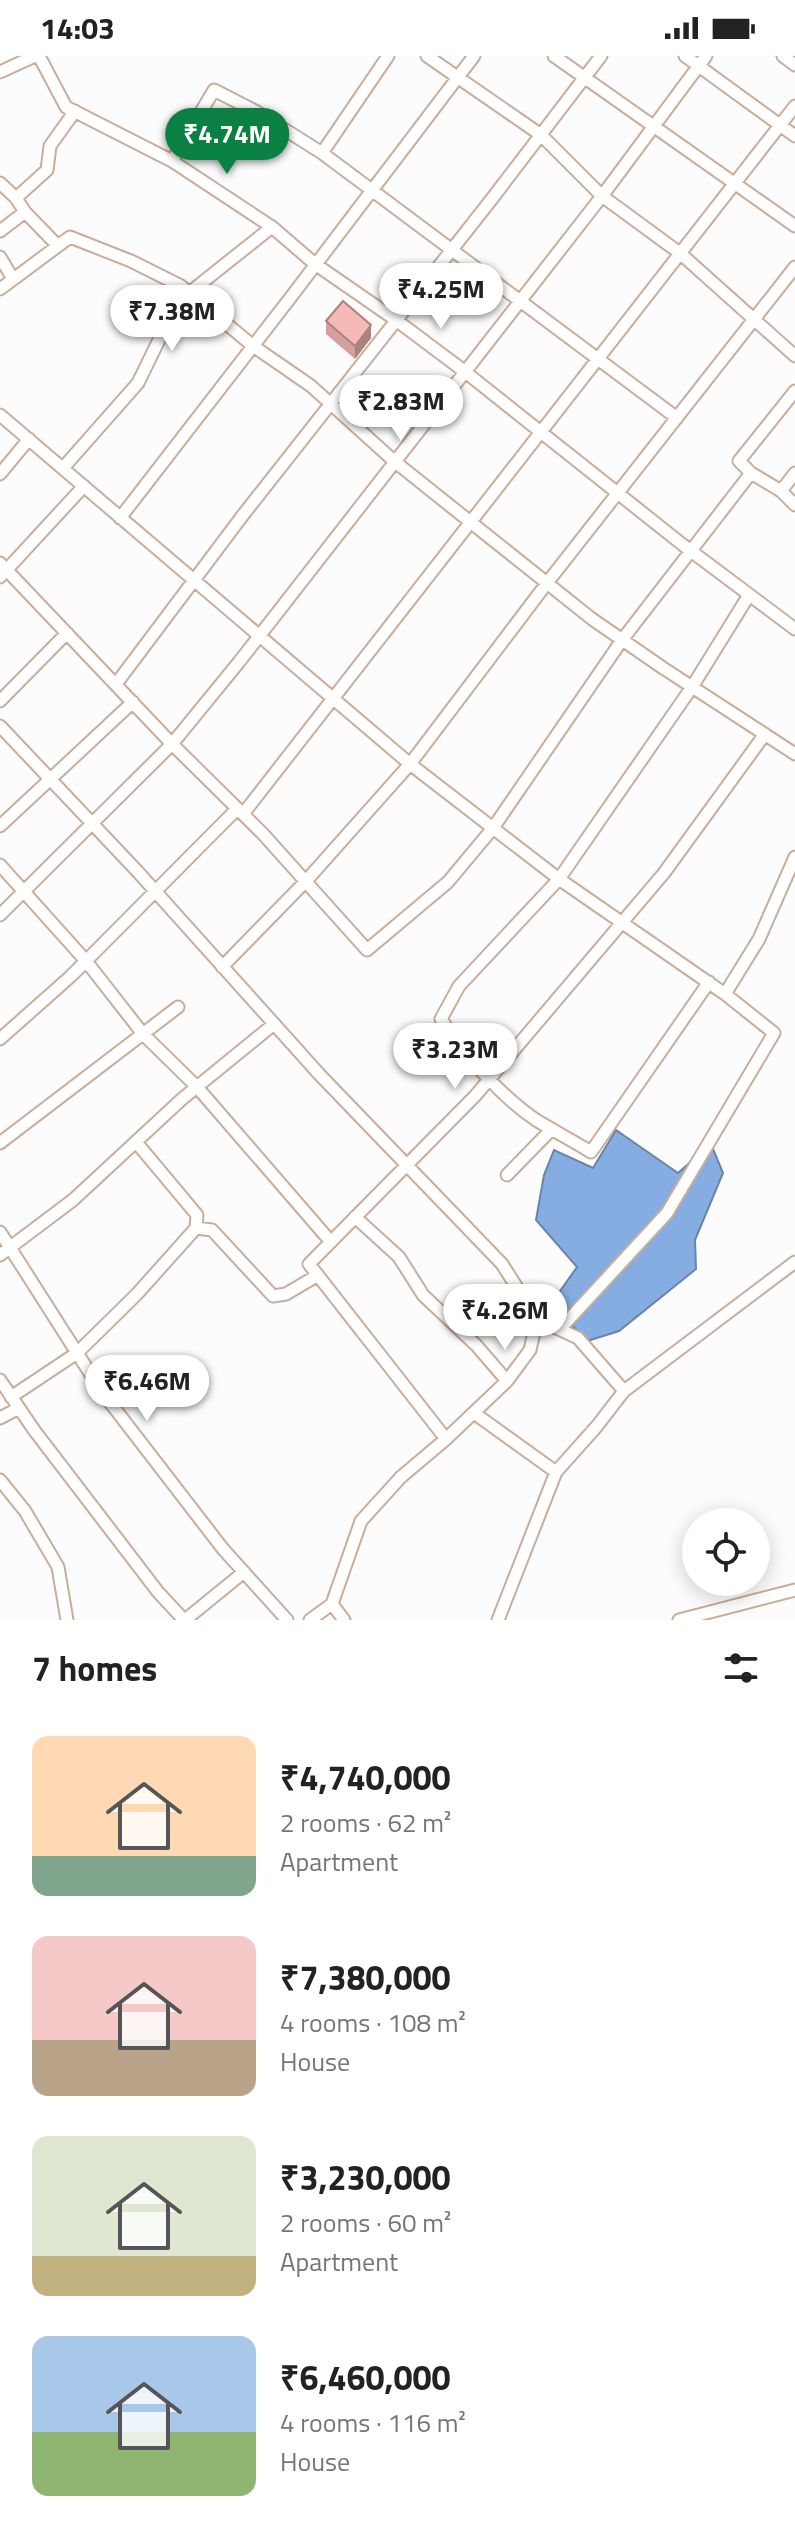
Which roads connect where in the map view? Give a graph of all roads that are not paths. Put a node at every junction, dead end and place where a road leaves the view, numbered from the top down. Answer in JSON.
{"nodes":[{"id":1,"x":37,"y":56,"type":"edge"},
{"id":2,"x":388,"y":56,"type":"edge"},
{"id":3,"x":427,"y":56,"type":"edge"},
{"id":4,"x":474,"y":56,"type":"edge"},
{"id":5,"x":554,"y":56,"type":"edge"},
{"id":6,"x":601,"y":56,"type":"edge"},
{"id":7,"x":685,"y":56,"type":"edge"},
{"id":8,"x":783,"y":56,"type":"edge"},
{"id":9,"x":702,"y":61,"type":"edge"},
{"id":10,"x":795,"y":65,"type":"edge"},
{"id":11,"x":0,"y":72,"type":"edge"},
{"id":12,"x":458,"y":77,"type":"junction"},
{"id":13,"x":584,"y":78,"type":"junction"},
{"id":14,"x":795,"y":106,"type":"edge"},
{"id":15,"x":75,"y":111,"type":"junction"},
{"id":16,"x":654,"y":125,"type":"junction"},
{"id":17,"x":780,"y":126,"type":"junction"},
{"id":18,"x":541,"y":135,"type":"junction"},
{"id":19,"x":795,"y":136,"type":"edge"},
{"id":20,"x":322,"y":153,"type":"junction"},
{"id":21,"x":172,"y":161,"type":"junction"},
{"id":22,"x":0,"y":183,"type":"edge"},
{"id":23,"x":735,"y":184,"type":"junction"},
{"id":24,"x":371,"y":190,"type":"junction"},
{"id":25,"x":602,"y":196,"type":"junction"},
{"id":26,"x":16,"y":198,"type":"junction"},
{"id":27,"x":25,"y":212,"type":"junction"},
{"id":28,"x":795,"y":226,"type":"edge"},
{"id":29,"x":272,"y":227,"type":"junction"},
{"id":30,"x":0,"y":231,"type":"edge"},
{"id":31,"x":58,"y":246,"type":"junction"},
{"id":32,"x":451,"y":251,"type":"junction"},
{"id":33,"x":681,"y":254,"type":"junction"},
{"id":34,"x":0,"y":257,"type":"edge"},
{"id":35,"x":315,"y":264,"type":"junction"},
{"id":36,"x":795,"y":267,"type":"edge"},
{"id":37,"x":13,"y":279,"type":"junction"},
{"id":38,"x":0,"y":289,"type":"edge"},
{"id":39,"x":189,"y":293,"type":"junction"},
{"id":40,"x":519,"y":301,"type":"junction"},
{"id":41,"x":396,"y":320,"type":"junction"},
{"id":42,"x":755,"y":320,"type":"junction"},
{"id":43,"x":253,"y":346,"type":"junction"},
{"id":44,"x":795,"y":356,"type":"edge"},
{"id":45,"x":599,"y":359,"type":"junction"},
{"id":46,"x":464,"y":371,"type":"junction"},
{"id":47,"x":795,"y":391,"type":"edge"},
{"id":48,"x":330,"y":404,"type":"junction"},
{"id":49,"x":0,"y":415,"type":"edge"},
{"id":50,"x":677,"y":418,"type":"junction"},
{"id":51,"x":542,"y":433,"type":"junction"},
{"id":52,"x":29,"y":439,"type":"junction"},
{"id":53,"x":394,"y":461,"type":"junction"},
{"id":54,"x":63,"y":468,"type":"junction"},
{"id":55,"x":751,"y":473,"type":"junction"},
{"id":56,"x":795,"y":473,"type":"edge"},
{"id":57,"x":0,"y":474,"type":"edge"},
{"id":58,"x":84,"y":486,"type":"junction"},
{"id":59,"x":781,"y":491,"type":"junction"},
{"id":60,"x":617,"y":493,"type":"junction"},
{"id":61,"x":795,"y":505,"type":"edge"},
{"id":62,"x":120,"y":518,"type":"junction"},
{"id":63,"x":470,"y":524,"type":"junction"},
{"id":64,"x":690,"y":550,"type":"junction"},
{"id":65,"x":2,"y":570,"type":"edge"},
{"id":66,"x":195,"y":581,"type":"junction"},
{"id":67,"x":547,"y":583,"type":"junction"},
{"id":68,"x":749,"y":595,"type":"junction"},
{"id":69,"x":795,"y":629,"type":"edge"},
{"id":70,"x":67,"y":633,"type":"junction"},
{"id":71,"x":259,"y":636,"type":"junction"},
{"id":72,"x":622,"y":640,"type":"junction"},
{"id":73,"x":116,"y":684,"type":"junction"},
{"id":74,"x":692,"y":687,"type":"junction"},
{"id":75,"x":333,"y":699,"type":"junction"},
{"id":76,"x":0,"y":701,"type":"edge"},
{"id":77,"x":133,"y":702,"type":"junction"},
{"id":78,"x":0,"y":726,"type":"edge"},
{"id":79,"x":765,"y":734,"type":"junction"},
{"id":80,"x":172,"y":744,"type":"junction"},
{"id":81,"x":793,"y":748,"type":"edge"},
{"id":82,"x":410,"y":764,"type":"junction"},
{"id":83,"x":50,"y":779,"type":"junction"},
{"id":84,"x":240,"y":811,"type":"junction"},
{"id":85,"x":91,"y":824,"type":"junction"},
{"id":86,"x":0,"y":826,"type":"edge"},
{"id":87,"x":493,"y":828,"type":"junction"},
{"id":88,"x":795,"y":857,"type":"edge"},
{"id":89,"x":0,"y":865,"type":"edge"},
{"id":90,"x":559,"y":879,"type":"junction"},
{"id":91,"x":306,"y":881,"type":"junction"},
{"id":92,"x":24,"y":890,"type":"junction"},
{"id":93,"x":155,"y":891,"type":"junction"},
{"id":94,"x":0,"y":915,"type":"edge"},
{"id":95,"x":622,"y":923,"type":"junction"},
{"id":96,"x":86,"y":961,"type":"junction"},
{"id":97,"x":222,"y":967,"type":"junction"},
{"id":98,"x":709,"y":982,"type":"junction"},
{"id":99,"x":725,"y":994,"type":"junction"},
{"id":100,"x":178,"y":1007,"type":"dead end"},
{"id":101,"x":274,"y":1024,"type":"junction"},
{"id":102,"x":143,"y":1034,"type":"junction"},
{"id":103,"x":0,"y":1039,"type":"edge"},
{"id":104,"x":489,"y":1079,"type":"junction"},
{"id":105,"x":197,"y":1087,"type":"junction"},
{"id":106,"x":552,"y":1129,"type":"junction"},
{"id":107,"x":136,"y":1142,"type":"junction"},
{"id":108,"x":0,"y":1143,"type":"edge"},
{"id":109,"x":407,"y":1165,"type":"junction"},
{"id":110,"x":507,"y":1175,"type":"dead end"},
{"id":111,"x":355,"y":1217,"type":"junction"},
{"id":112,"x":196,"y":1228,"type":"junction"},
{"id":113,"x":0,"y":1232,"type":"edge"},
{"id":114,"x":331,"y":1242,"type":"junction"},
{"id":115,"x":5,"y":1251,"type":"edge"},
{"id":116,"x":795,"y":1262,"type":"edge"},
{"id":117,"x":318,"y":1275,"type":"junction"},
{"id":118,"x":537,"y":1319,"type":"junction"},
{"id":119,"x":560,"y":1329,"type":"junction"},
{"id":120,"x":77,"y":1353,"type":"junction"},
{"id":121,"x":0,"y":1380,"type":"edge"},
{"id":122,"x":507,"y":1381,"type":"junction"},
{"id":123,"x":624,"y":1391,"type":"junction"},
{"id":124,"x":11,"y":1397,"type":"junction"},
{"id":125,"x":19,"y":1408,"type":"junction"},
{"id":126,"x":474,"y":1413,"type":"junction"},
{"id":127,"x":0,"y":1418,"type":"edge"},
{"id":128,"x":446,"y":1439,"type":"junction"},
{"id":129,"x":556,"y":1472,"type":"junction"},
{"id":130,"x":0,"y":1480,"type":"edge"},
{"id":131,"x":244,"y":1572,"type":"junction"},
{"id":132,"x":795,"y":1590,"type":"edge"},
{"id":133,"x":332,"y":1604,"type":"junction"},
{"id":134,"x":67,"y":1620,"type":"edge"},
{"id":135,"x":185,"y":1620,"type":"edge"},
{"id":136,"x":287,"y":1620,"type":"edge"},
{"id":137,"x":310,"y":1620,"type":"edge"},
{"id":138,"x":344,"y":1620,"type":"edge"},
{"id":139,"x":498,"y":1620,"type":"edge"},
{"id":140,"x":679,"y":1620,"type":"edge"}],
"edges":[{"from":1,"to":11,"type":"street"},
{"from":1,"to":15,"type":"street"},
{"from":2,"to":20,"type":"street"},
{"from":3,"to":12,"type":"street"},
{"from":4,"to":12,"type":"street"},
{"from":5,"to":13,"type":"street"},
{"from":6,"to":13,"type":"street"},
{"from":7,"to":9,"type":"street"},
{"from":8,"to":10,"type":"street"},
{"from":9,"to":16,"type":"street"},
{"from":9,"to":17,"type":"street"},
{"from":12,"to":18,"type":"street"},
{"from":12,"to":24,"type":"street"},
{"from":13,"to":16,"type":"street"},
{"from":13,"to":18,"type":"street"},
{"from":14,"to":17,"type":"street"},
{"from":15,"to":21,"type":"street"},
{"from":15,"to":26,"type":"street"},
{"from":16,"to":23,"type":"street"},
{"from":16,"to":25,"type":"street"},
{"from":17,"to":19,"type":"street"},
{"from":17,"to":23,"type":"street"},
{"from":18,"to":25,"type":"street"},
{"from":18,"to":32,"type":"street"},
{"from":20,"to":21,"type":"street"},
{"from":20,"to":24,"type":"street"},
{"from":21,"to":29,"type":"street"},
{"from":22,"to":26,"type":"street"},
{"from":23,"to":28,"type":"street"},
{"from":23,"to":33,"type":"street"},
{"from":24,"to":32,"type":"street"},
{"from":24,"to":35,"type":"street"},
{"from":25,"to":33,"type":"street"},
{"from":25,"to":40,"type":"street"},
{"from":26,"to":27,"type":"street"},
{"from":27,"to":30,"type":"street"},
{"from":27,"to":31,"type":"street"},
{"from":29,"to":35,"type":"street"},
{"from":29,"to":39,"type":"street"},
{"from":31,"to":37,"type":"street"},
{"from":31,"to":39,"type":"street"},
{"from":32,"to":40,"type":"street"},
{"from":32,"to":41,"type":"street"},
{"from":33,"to":42,"type":"street"},
{"from":33,"to":45,"type":"street"},
{"from":34,"to":37,"type":"street"},
{"from":35,"to":41,"type":"street"},
{"from":35,"to":43,"type":"street"},
{"from":36,"to":42,"type":"street"},
{"from":37,"to":38,"type":"street"},
{"from":39,"to":43,"type":"street"},
{"from":39,"to":54,"type":"street"},
{"from":40,"to":45,"type":"street"},
{"from":40,"to":46,"type":"street"},
{"from":41,"to":46,"type":"street"},
{"from":41,"to":48,"type":"street"},
{"from":42,"to":44,"type":"street"},
{"from":42,"to":50,"type":"street"},
{"from":43,"to":48,"type":"street"},
{"from":43,"to":62,"type":"street"},
{"from":45,"to":50,"type":"street"},
{"from":45,"to":51,"type":"street"},
{"from":46,"to":51,"type":"street"},
{"from":46,"to":53,"type":"street"},
{"from":47,"to":55,"type":"street"},
{"from":48,"to":53,"type":"street"},
{"from":48,"to":66,"type":"street"},
{"from":49,"to":52,"type":"street"},
{"from":50,"to":60,"type":"street"},
{"from":51,"to":60,"type":"street"},
{"from":51,"to":63,"type":"street"},
{"from":52,"to":54,"type":"street"},
{"from":52,"to":57,"type":"street"},
{"from":53,"to":63,"type":"street"},
{"from":53,"to":71,"type":"street"},
{"from":54,"to":58,"type":"street"},
{"from":55,"to":59,"type":"street"},
{"from":55,"to":64,"type":"street"},
{"from":56,"to":59,"type":"street"},
{"from":58,"to":62,"type":"street"},
{"from":58,"to":65,"type":"street"},
{"from":59,"to":61,"type":"street"},
{"from":60,"to":64,"type":"street"},
{"from":60,"to":67,"type":"street"},
{"from":62,"to":66,"type":"street"},
{"from":63,"to":67,"type":"street"},
{"from":63,"to":75,"type":"street"},
{"from":64,"to":68,"type":"street"},
{"from":64,"to":72,"type":"street"},
{"from":65,"to":70,"type":"street"},
{"from":66,"to":71,"type":"street"},
{"from":66,"to":73,"type":"street"},
{"from":67,"to":72,"type":"street"},
{"from":67,"to":82,"type":"street"},
{"from":68,"to":69,"type":"street"},
{"from":68,"to":74,"type":"street"},
{"from":70,"to":73,"type":"street"},
{"from":70,"to":76,"type":"street"},
{"from":71,"to":75,"type":"street"},
{"from":71,"to":80,"type":"street"},
{"from":72,"to":74,"type":"street"},
{"from":72,"to":87,"type":"street"},
{"from":73,"to":77,"type":"street"},
{"from":74,"to":79,"type":"street"},
{"from":74,"to":90,"type":"street"},
{"from":75,"to":82,"type":"street"},
{"from":75,"to":84,"type":"street"},
{"from":77,"to":80,"type":"street"},
{"from":77,"to":83,"type":"street"},
{"from":78,"to":83,"type":"street"},
{"from":79,"to":81,"type":"street"},
{"from":79,"to":95,"type":"street"},
{"from":80,"to":84,"type":"street"},
{"from":80,"to":85,"type":"street"},
{"from":82,"to":87,"type":"street"},
{"from":82,"to":91,"type":"street"},
{"from":83,"to":85,"type":"street"},
{"from":83,"to":86,"type":"street"},
{"from":84,"to":91,"type":"street"},
{"from":84,"to":93,"type":"street"},
{"from":85,"to":92,"type":"street"},
{"from":85,"to":93,"type":"street"},
{"from":87,"to":90,"type":"street"},
{"from":87,"to":91,"type":"street"},
{"from":88,"to":99,"type":"street"},
{"from":89,"to":92,"type":"street"},
{"from":90,"to":95,"type":"street"},
{"from":90,"to":104,"type":"street"},
{"from":91,"to":97,"type":"street"},
{"from":92,"to":94,"type":"street"},
{"from":92,"to":96,"type":"street"},
{"from":93,"to":96,"type":"street"},
{"from":93,"to":97,"type":"street"},
{"from":95,"to":98,"type":"street"},
{"from":95,"to":104,"type":"street"},
{"from":96,"to":102,"type":"street"},
{"from":96,"to":103,"type":"street"},
{"from":97,"to":101,"type":"street"},
{"from":98,"to":99,"type":"street"},
{"from":98,"to":106,"type":"street"},
{"from":99,"to":119,"type":"street"},
{"from":100,"to":102,"type":"street"},
{"from":101,"to":105,"type":"street"},
{"from":101,"to":109,"type":"street"},
{"from":102,"to":105,"type":"street"},
{"from":102,"to":108,"type":"street"},
{"from":104,"to":106,"type":"street"},
{"from":104,"to":109,"type":"street"},
{"from":105,"to":107,"type":"street"},
{"from":105,"to":114,"type":"street"},
{"from":106,"to":110,"type":"street"},
{"from":107,"to":112,"type":"street"},
{"from":107,"to":115,"type":"street"},
{"from":109,"to":111,"type":"street"},
{"from":109,"to":118,"type":"street"},
{"from":111,"to":114,"type":"street"},
{"from":111,"to":122,"type":"street"},
{"from":112,"to":117,"type":"street"},
{"from":112,"to":120,"type":"street"},
{"from":113,"to":115,"type":"street"},
{"from":114,"to":117,"type":"street"},
{"from":115,"to":120,"type":"street"},
{"from":116,"to":123,"type":"street"},
{"from":117,"to":128,"type":"street"},
{"from":118,"to":119,"type":"street"},
{"from":118,"to":122,"type":"street"},
{"from":119,"to":123,"type":"street"},
{"from":120,"to":124,"type":"street"},
{"from":120,"to":131,"type":"street"},
{"from":121,"to":124,"type":"street"},
{"from":122,"to":126,"type":"street"},
{"from":123,"to":129,"type":"street"},
{"from":124,"to":125,"type":"street"},
{"from":125,"to":127,"type":"street"},
{"from":125,"to":135,"type":"street"},
{"from":126,"to":128,"type":"street"},
{"from":126,"to":129,"type":"street"},
{"from":128,"to":133,"type":"street"},
{"from":129,"to":139,"type":"street"},
{"from":130,"to":134,"type":"street"},
{"from":131,"to":135,"type":"street"},
{"from":131,"to":136,"type":"street"},
{"from":132,"to":140,"type":"street"},
{"from":133,"to":137,"type":"street"},
{"from":133,"to":138,"type":"street"}]}
